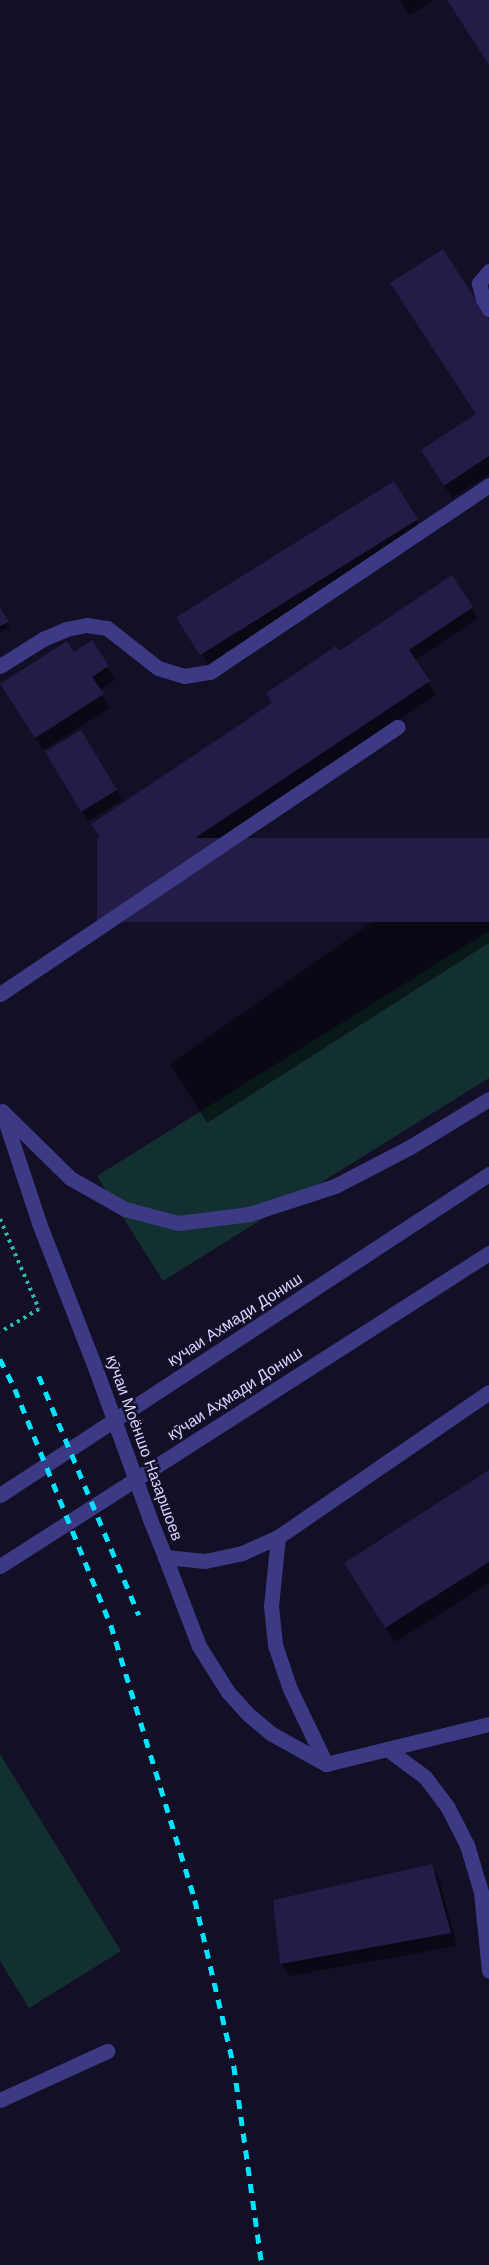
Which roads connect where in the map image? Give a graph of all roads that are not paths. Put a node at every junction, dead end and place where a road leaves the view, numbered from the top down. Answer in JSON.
{"nodes":[{"id":1,"x":489,"y":271,"type":"edge"},
{"id":2,"x":489,"y":309,"type":"edge"},
{"id":3,"x":489,"y":485,"type":"edge"},
{"id":4,"x":0,"y":666,"type":"edge"},
{"id":5,"x":398,"y":727,"type":"dead end"},
{"id":6,"x":0,"y":994,"type":"edge"},
{"id":7,"x":489,"y":1099,"type":"edge"},
{"id":8,"x":1,"y":1107,"type":"edge"},
{"id":9,"x":489,"y":1174,"type":"edge"},
{"id":10,"x":489,"y":1253,"type":"edge"},
{"id":11,"x":489,"y":1392,"type":"edge"},
{"id":12,"x":0,"y":1495,"type":"edge"},
{"id":13,"x":278,"y":1537,"type":"junction"},
{"id":14,"x":165,"y":1557,"type":"junction"},
{"id":15,"x":0,"y":1566,"type":"edge"},
{"id":16,"x":489,"y":1724,"type":"edge"},
{"id":17,"x":387,"y":1749,"type":"junction"},
{"id":18,"x":326,"y":1764,"type":"junction"},
{"id":19,"x":489,"y":1971,"type":"edge"},
{"id":20,"x":107,"y":2051,"type":"dead end"},
{"id":21,"x":0,"y":2100,"type":"edge"}],
"edges":[{"from":1,"to":2,"type":"street"},
{"from":3,"to":4,"type":"street"},
{"from":5,"to":6,"type":"street"},
{"from":7,"to":8,"type":"street"},
{"from":8,"to":14,"type":"street","name":"кӯчаи Моёншо Назаршоев","bridge":true},
{"from":9,"to":12,"type":"street","name":"кучаи Ахмади Дониш"},
{"from":10,"to":15,"type":"street","name":"кӯчаи Аҳмади Дониш"},
{"from":11,"to":13,"type":"street","name":"кӯчаи Моёншо Назаршоев"},
{"from":13,"to":14,"type":"street","name":"кӯчаи Моёншо Назаршоев"},
{"from":13,"to":18,"type":"street"},
{"from":14,"to":18,"type":"street"},
{"from":16,"to":17,"type":"street"},
{"from":17,"to":18,"type":"street"},
{"from":17,"to":19,"type":"street"},
{"from":20,"to":21,"type":"street"}]}
